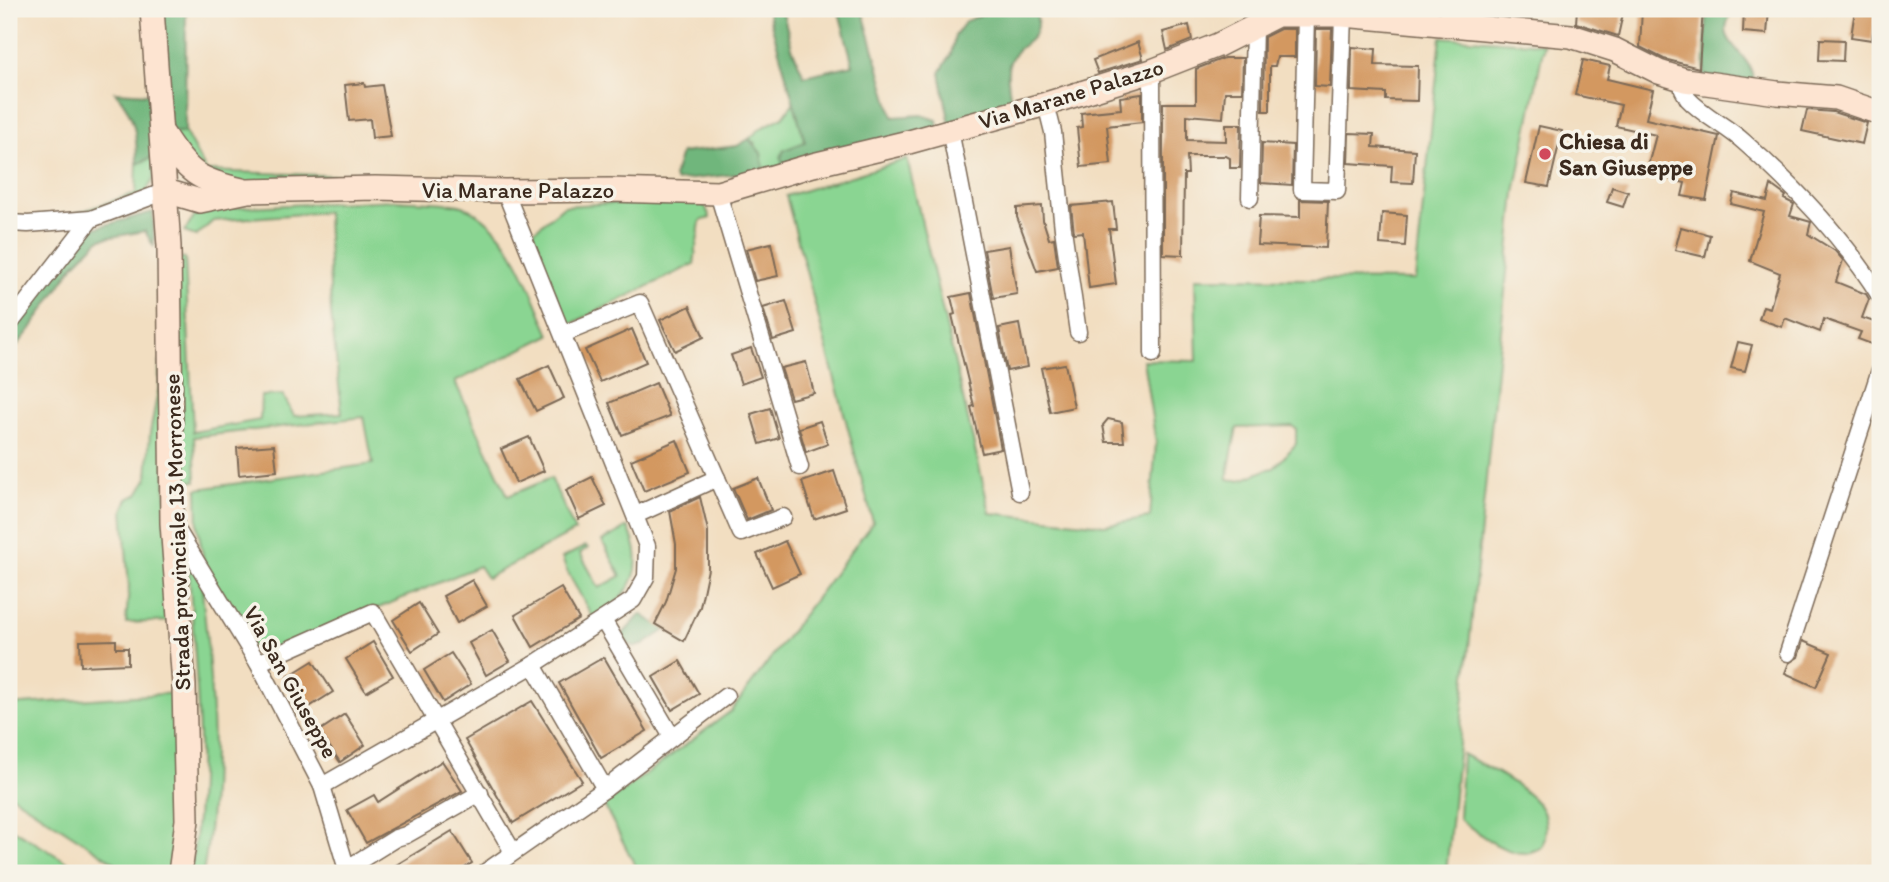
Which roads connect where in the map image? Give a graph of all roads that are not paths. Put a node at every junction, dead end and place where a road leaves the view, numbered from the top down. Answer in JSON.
{"nodes":[{"id":1,"x":152,"y":9,"type":"edge"},
{"id":2,"x":1306,"y":15,"type":"junction"},
{"id":3,"x":1343,"y":15,"type":"junction"},
{"id":4,"x":1254,"y":27,"type":"junction"},
{"id":5,"x":1152,"y":71,"type":"junction"},
{"id":6,"x":1684,"y":79,"type":"junction"},
{"id":7,"x":1046,"y":104,"type":"junction"},
{"id":8,"x":1880,"y":113,"type":"edge"},
{"id":9,"x":161,"y":131,"type":"junction"},
{"id":10,"x":950,"y":131,"type":"junction"},
{"id":11,"x":200,"y":178,"type":"junction"},
{"id":12,"x":166,"y":191,"type":"junction"},
{"id":13,"x":248,"y":191,"type":"junction"},
{"id":14,"x":505,"y":191,"type":"junction"},
{"id":15,"x":718,"y":193,"type":"junction"},
{"id":16,"x":1250,"y":198,"type":"dead end"},
{"id":17,"x":200,"y":201,"type":"junction"},
{"id":18,"x":91,"y":219,"type":"junction"},
{"id":19,"x":9,"y":223,"type":"edge"},
{"id":20,"x":169,"y":246,"type":"junction"},
{"id":21,"x":1880,"y":296,"type":"edge"},
{"id":22,"x":9,"y":325,"type":"edge"},
{"id":23,"x":1078,"y":332,"type":"dead end"},
{"id":24,"x":563,"y":334,"type":"junction"},
{"id":25,"x":1153,"y":354,"type":"dead end"},
{"id":26,"x":1880,"y":370,"type":"edge"},
{"id":27,"x":800,"y":467,"type":"dead end"},
{"id":28,"x":717,"y":478,"type":"junction"},
{"id":29,"x":1020,"y":492,"type":"dead end"},
{"id":30,"x":636,"y":515,"type":"junction"},
{"id":31,"x":783,"y":517,"type":"dead end"},
{"id":32,"x":172,"y":523,"type":"junction"},
{"id":33,"x":603,"y":620,"type":"junction"},
{"id":34,"x":1788,"y":653,"type":"dead end"},
{"id":35,"x":258,"y":663,"type":"junction"},
{"id":36,"x":533,"y":665,"type":"junction"},
{"id":37,"x":726,"y":696,"type":"dead end"},
{"id":38,"x":436,"y":720,"type":"junction"},
{"id":39,"x":672,"y":737,"type":"junction"},
{"id":40,"x":322,"y":786,"type":"junction"},
{"id":41,"x":605,"y":789,"type":"junction"},
{"id":42,"x":480,"y":793,"type":"junction"},
{"id":43,"x":513,"y":852,"type":"junction"},
{"id":44,"x":347,"y":871,"type":"edge"},
{"id":45,"x":180,"y":873,"type":"edge"},
{"id":46,"x":484,"y":873,"type":"edge"}],
"edges":[{"from":1,"to":9,"type":"main road","name":"Strada provinciale 13 Morronese"},
{"from":2,"to":3,"type":"main road","name":"Via Marane Palazzo"},
{"from":2,"to":3,"type":"street"},
{"from":2,"to":4,"type":"main road","name":"Via Marane Palazzo"},
{"from":3,"to":6,"type":"main road","name":"Via Marane Palazzo"},
{"from":4,"to":5,"type":"main road","name":"Via Marane Palazzo"},
{"from":4,"to":16,"type":"street"},
{"from":5,"to":7,"type":"main road","name":"Via Marane Palazzo"},
{"from":5,"to":25,"type":"street"},
{"from":6,"to":8,"type":"main road","name":"Via Marane Palazzo"},
{"from":6,"to":21,"type":"street"},
{"from":7,"to":10,"type":"main road","name":"Via Marane Palazzo"},
{"from":7,"to":23,"type":"street"},
{"from":9,"to":11,"type":"main road","name":"Via Marane Palazzo"},
{"from":9,"to":12,"type":"main road","name":"Strada provinciale 13 Morronese"},
{"from":10,"to":15,"type":"main road","name":"Via Marane Palazzo"},
{"from":10,"to":29,"type":"street"},
{"from":11,"to":12,"type":"main road"},
{"from":11,"to":13,"type":"main road","name":"Via Marane Palazzo"},
{"from":12,"to":17,"type":"main road","name":"Via Marane Palazzo"},
{"from":12,"to":18,"type":"street"},
{"from":12,"to":20,"type":"main road","name":"Strada provinciale 13 Morronese"},
{"from":13,"to":14,"type":"main road","name":"Via Marane Palazzo"},
{"from":13,"to":17,"type":"main road","name":"Via Marane Palazzo"},
{"from":14,"to":15,"type":"main road","name":"Via Marane Palazzo"},
{"from":14,"to":24,"type":"street"},
{"from":15,"to":27,"type":"street"},
{"from":17,"to":20,"type":"main road"},
{"from":18,"to":19,"type":"street"},
{"from":18,"to":22,"type":"street"},
{"from":20,"to":32,"type":"main road","name":"Strada provinciale 13 Morronese"},
{"from":24,"to":28,"type":"street"},
{"from":24,"to":30,"type":"street"},
{"from":26,"to":34,"type":"street"},
{"from":28,"to":30,"type":"street"},
{"from":28,"to":31,"type":"street"},
{"from":30,"to":33,"type":"street"},
{"from":32,"to":35,"type":"street","name":"Via San Giuseppe"},
{"from":32,"to":45,"type":"main road","name":"Strada provinciale 13 Morronese"},
{"from":33,"to":36,"type":"street"},
{"from":33,"to":39,"type":"street"},
{"from":35,"to":38,"type":"street"},
{"from":35,"to":40,"type":"street","name":"Via San Giuseppe"},
{"from":36,"to":38,"type":"street"},
{"from":36,"to":41,"type":"street"},
{"from":37,"to":39,"type":"street"},
{"from":38,"to":40,"type":"street"},
{"from":38,"to":42,"type":"street"},
{"from":39,"to":41,"type":"street"},
{"from":40,"to":44,"type":"street","name":"Via San Giuseppe"},
{"from":41,"to":43,"type":"street"},
{"from":42,"to":43,"type":"street"},
{"from":42,"to":44,"type":"street"},
{"from":43,"to":46,"type":"street"}]}
